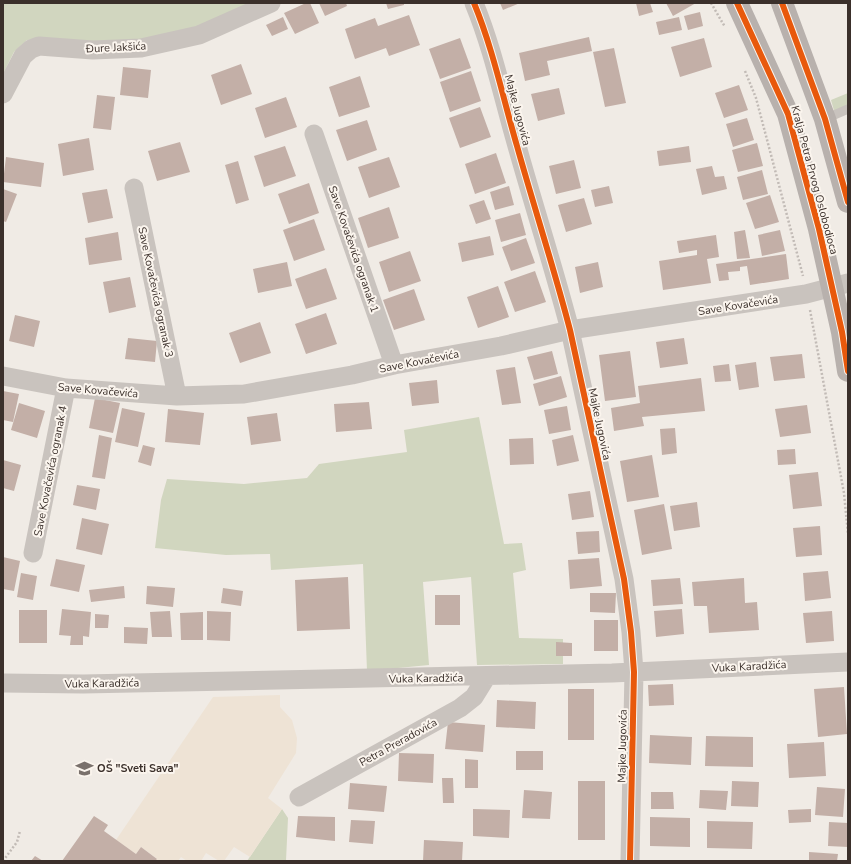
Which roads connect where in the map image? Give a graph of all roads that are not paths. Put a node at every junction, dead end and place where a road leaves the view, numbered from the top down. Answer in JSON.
{"nodes":[{"id":1,"x":271,"y":3,"type":"edge"},
{"id":2,"x":474,"y":3,"type":"edge"},
{"id":3,"x":737,"y":3,"type":"edge"},
{"id":4,"x":782,"y":3,"type":"edge"},
{"id":5,"x":3,"y":94,"type":"edge"},
{"id":6,"x":848,"y":109,"type":"edge"},
{"id":7,"x":825,"y":119,"type":"junction"},
{"id":8,"x":314,"y":134,"type":"dead end"},
{"id":9,"x":844,"y":172,"type":"edge"},
{"id":10,"x":134,"y":188,"type":"dead end"},
{"id":11,"x":848,"y":202,"type":"edge"},
{"id":12,"x":840,"y":285,"type":"edge"},
{"id":13,"x":570,"y":330,"type":"junction"},
{"id":14,"x":394,"y":365,"type":"junction"},
{"id":15,"x":848,"y":371,"type":"edge"},
{"id":16,"x":3,"y":376,"type":"edge"},
{"id":17,"x":66,"y":388,"type":"junction"},
{"id":18,"x":177,"y":396,"type":"junction"},
{"id":19,"x":33,"y":553,"type":"dead end"},
{"id":20,"x":848,"y":662,"type":"edge"},
{"id":21,"x":634,"y":672,"type":"junction"},
{"id":22,"x":487,"y":676,"type":"junction"},
{"id":23,"x":3,"y":683,"type":"edge"},
{"id":24,"x":299,"y":797,"type":"dead end"},
{"id":25,"x":630,"y":861,"type":"edge"}],
"edges":[{"from":1,"to":5,"type":"street","name":"Đure Jakšića"},
{"from":2,"to":13,"type":"street","name":"Majke Jugovića"},
{"from":3,"to":12,"type":"main road","name":"Kralja Petra Prvog Oslobodioca"},
{"from":4,"to":7,"type":"main road"},
{"from":6,"to":7,"type":"lane"},
{"from":7,"to":9,"type":"main road"},
{"from":8,"to":14,"type":"street","name":"Save Kovačevića ogranak 1"},
{"from":9,"to":11,"type":"main road"},
{"from":10,"to":18,"type":"street","name":"Save Kovačevića ogranak 3"},
{"from":12,"to":13,"type":"street","name":"Save Kovačevića"},
{"from":12,"to":15,"type":"main road","name":"Kralja Petra Prvog Oslobodioca"},
{"from":13,"to":14,"type":"street","name":"Save Kovačevića"},
{"from":13,"to":21,"type":"street","name":"Majke Jugovića"},
{"from":14,"to":18,"type":"street","name":"Save Kovačevića"},
{"from":16,"to":17,"type":"street","name":"Save Kovačevića"},
{"from":17,"to":18,"type":"street","name":"Save Kovačevića"},
{"from":17,"to":19,"type":"street","name":"Save Kovačevića ogranak 4"},
{"from":20,"to":21,"type":"street","name":"Vuka Karadžića"},
{"from":21,"to":22,"type":"street","name":"Vuka Karadžića"},
{"from":21,"to":25,"type":"street","name":"Majke Jugovića"},
{"from":22,"to":23,"type":"street","name":"Vuka Karadžića"},
{"from":22,"to":24,"type":"street","name":"Petra Preradovića"}]}
